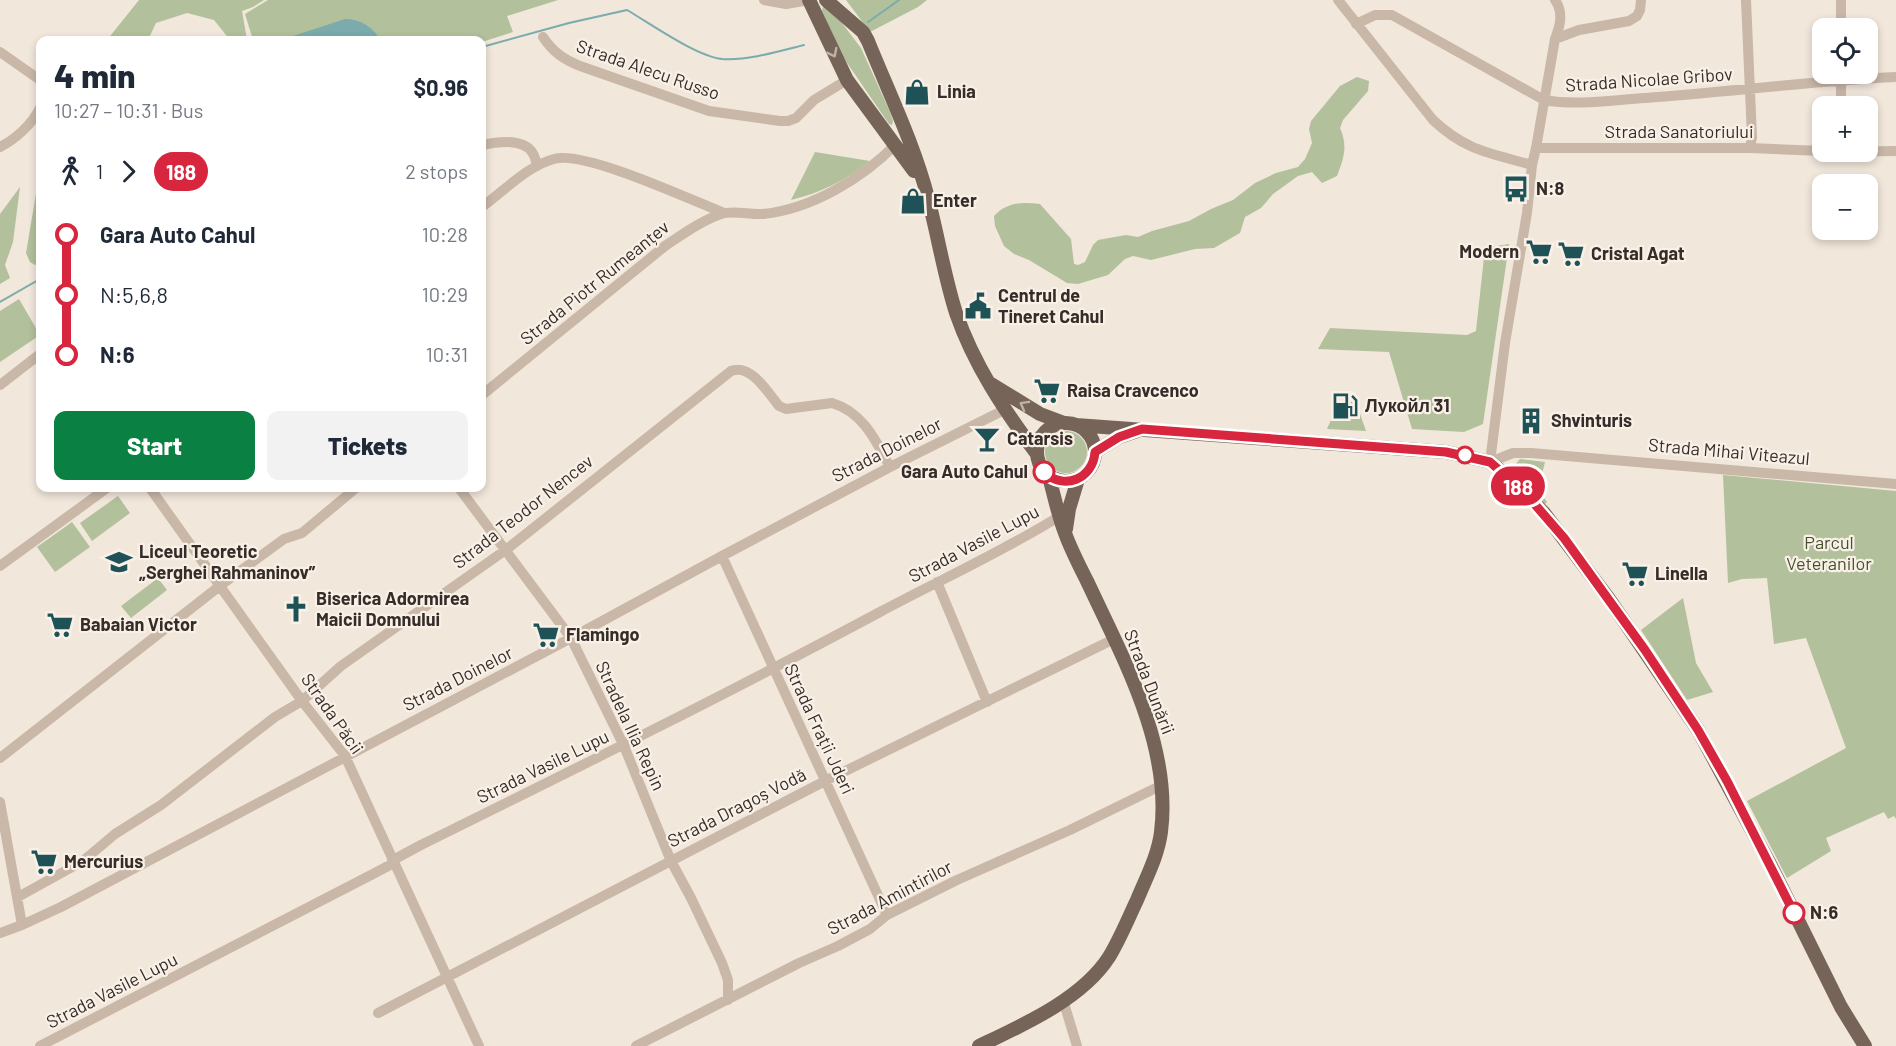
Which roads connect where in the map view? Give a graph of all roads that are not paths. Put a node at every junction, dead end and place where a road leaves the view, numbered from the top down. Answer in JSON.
{"nodes":[{"id":1,"x":764,"y":0,"type":"edge"},
{"id":2,"x":827,"y":0,"type":"edge"},
{"id":3,"x":1338,"y":0,"type":"edge"},
{"id":4,"x":1555,"y":0,"type":"edge"},
{"id":5,"x":1641,"y":0,"type":"edge"},
{"id":6,"x":1746,"y":0,"type":"edge"},
{"id":7,"x":1841,"y":0,"type":"edge"},
{"id":8,"x":810,"y":3,"type":"edge"},
{"id":9,"x":1841,"y":18,"type":"edge"},
{"id":10,"x":1356,"y":24,"type":"junction"},
{"id":11,"x":543,"y":36,"type":"dead end"},
{"id":12,"x":1555,"y":39,"type":"junction"},
{"id":13,"x":0,"y":52,"type":"edge"},
{"id":14,"x":36,"y":77,"type":"edge"},
{"id":15,"x":1878,"y":77,"type":"edge"},
{"id":16,"x":1896,"y":77,"type":"edge"},
{"id":17,"x":847,"y":80,"type":"junction"},
{"id":18,"x":1812,"y":80,"type":"edge"},
{"id":19,"x":1748,"y":90,"type":"junction"},
{"id":20,"x":1544,"y":100,"type":"junction"},
{"id":21,"x":36,"y":116,"type":"edge"},
{"id":22,"x":900,"y":120,"type":"junction"},
{"id":23,"x":882,"y":127,"type":"junction"},
{"id":24,"x":486,"y":144,"type":"edge"},
{"id":25,"x":896,"y":144,"type":"junction"},
{"id":26,"x":0,"y":147,"type":"edge"},
{"id":27,"x":1536,"y":148,"type":"junction"},
{"id":28,"x":1750,"y":148,"type":"junction"},
{"id":29,"x":1812,"y":151,"type":"edge"},
{"id":30,"x":1878,"y":151,"type":"edge"},
{"id":31,"x":1896,"y":151,"type":"edge"},
{"id":32,"x":1532,"y":165,"type":"junction"},
{"id":33,"x":537,"y":166,"type":"junction"},
{"id":34,"x":923,"y":182,"type":"junction"},
{"id":35,"x":486,"y":204,"type":"edge"},
{"id":36,"x":724,"y":213,"type":"junction"},
{"id":37,"x":36,"y":357,"type":"edge"},
{"id":38,"x":987,"y":381,"type":"junction"},
{"id":39,"x":0,"y":385,"type":"edge"},
{"id":40,"x":486,"y":392,"type":"edge"},
{"id":41,"x":1004,"y":410,"type":"junction"},
{"id":42,"x":1070,"y":424,"type":"junction"},
{"id":43,"x":1142,"y":429,"type":"junction"},
{"id":44,"x":1095,"y":452,"type":"junction"},
{"id":45,"x":1036,"y":454,"type":"junction"},
{"id":46,"x":1490,"y":462,"type":"junction"},
{"id":47,"x":890,"y":467,"type":"junction"},
{"id":48,"x":1049,"y":477,"type":"junction"},
{"id":49,"x":1078,"y":479,"type":"junction"},
{"id":50,"x":1896,"y":484,"type":"edge"},
{"id":51,"x":101,"y":492,"type":"edge"},
{"id":52,"x":153,"y":492,"type":"edge"},
{"id":53,"x":351,"y":492,"type":"edge"},
{"id":54,"x":462,"y":492,"type":"edge"},
{"id":55,"x":1060,"y":516,"type":"junction"},
{"id":56,"x":1065,"y":534,"type":"junction"},
{"id":57,"x":507,"y":549,"type":"junction"},
{"id":58,"x":722,"y":556,"type":"junction"},
{"id":59,"x":0,"y":566,"type":"edge"},
{"id":60,"x":937,"y":582,"type":"junction"},
{"id":61,"x":221,"y":585,"type":"junction"},
{"id":62,"x":571,"y":638,"type":"junction"},
{"id":63,"x":1114,"y":639,"type":"junction"},
{"id":64,"x":774,"y":669,"type":"junction"},
{"id":65,"x":302,"y":701,"type":"junction"},
{"id":66,"x":987,"y":702,"type":"junction"},
{"id":67,"x":624,"y":746,"type":"junction"},
{"id":68,"x":345,"y":756,"type":"junction"},
{"id":69,"x":0,"y":758,"type":"edge"},
{"id":70,"x":825,"y":781,"type":"junction"},
{"id":71,"x":1162,"y":785,"type":"junction"},
{"id":72,"x":0,"y":802,"type":"edge"},
{"id":73,"x":393,"y":860,"type":"junction"},
{"id":74,"x":671,"y":861,"type":"junction"},
{"id":75,"x":18,"y":897,"type":"junction"},
{"id":76,"x":888,"y":915,"type":"junction"},
{"id":77,"x":22,"y":925,"type":"junction"},
{"id":78,"x":2,"y":935,"type":"edge"},
{"id":79,"x":447,"y":978,"type":"junction"},
{"id":80,"x":728,"y":1000,"type":"junction"},
{"id":81,"x":1063,"y":1000,"type":"junction"},
{"id":82,"x":378,"y":1013,"type":"dead end"},
{"id":83,"x":40,"y":1046,"type":"edge"},
{"id":84,"x":479,"y":1046,"type":"edge"},
{"id":85,"x":636,"y":1046,"type":"edge"},
{"id":86,"x":980,"y":1046,"type":"edge"},
{"id":87,"x":1077,"y":1046,"type":"edge"},
{"id":88,"x":1865,"y":1046,"type":"edge"}],
"edges":[{"from":1,"to":8,"type":"street"},
{"from":2,"to":8,"type":"main road"},
{"from":2,"to":22,"type":"main road"},
{"from":3,"to":10,"type":"street"},
{"from":4,"to":12,"type":"street"},
{"from":5,"to":12,"type":"street"},
{"from":6,"to":19,"type":"street"},
{"from":7,"to":9,"type":"street"},
{"from":8,"to":17,"type":"main road","one_way":true},
{"from":10,"to":20,"type":"street","name":"Strada Nicolae Gribov"},
{"from":10,"to":32,"type":"street"},
{"from":11,"to":17,"type":"street","name":"Strada Alecu Russo"},
{"from":12,"to":20,"type":"street"},
{"from":13,"to":14,"type":"street"},
{"from":15,"to":16,"type":"street","name":"Strada Nicolae Gribov"},
{"from":17,"to":23,"type":"main road"},
{"from":18,"to":19,"type":"street","name":"Strada Nicolae Gribov"},
{"from":19,"to":20,"type":"street","name":"Strada Nicolae Gribov"},
{"from":19,"to":28,"type":"street"},
{"from":20,"to":27,"type":"street"},
{"from":21,"to":26,"type":"street"},
{"from":22,"to":23,"type":"main road"},
{"from":22,"to":34,"type":"main road"},
{"from":23,"to":25,"type":"main road"},
{"from":24,"to":33,"type":"street"},
{"from":25,"to":34,"type":"main road"},
{"from":25,"to":36,"type":"street","name":"Strada Piotr Rumeanțev"},
{"from":27,"to":28,"type":"street","name":"Strada Sanatoriului"},
{"from":27,"to":32,"type":"street"},
{"from":28,"to":29,"type":"street","name":"Strada Sanatoriului"},
{"from":30,"to":31,"type":"street","name":"Strada Sanatoriului"},
{"from":32,"to":46,"type":"street"},
{"from":33,"to":35,"type":"street"},
{"from":33,"to":36,"type":"street"},
{"from":34,"to":38,"type":"main road"},
{"from":36,"to":40,"type":"street","name":"Strada Piotr Rumeanțev"},
{"from":37,"to":39,"type":"street"},
{"from":38,"to":41,"type":"main road"},
{"from":42,"to":38,"type":"main road","one_way":true},
{"from":41,"to":45,"type":"main road"},
{"from":41,"to":47,"type":"street","name":"Strada Doinelor"},
{"from":42,"to":43,"type":"main road"},
{"from":42,"to":44,"type":"main road"},
{"from":42,"to":45,"type":"main road"},
{"from":43,"to":44,"type":"main road"},
{"from":43,"to":46,"type":"main road"},
{"from":44,"to":49,"type":"main road"},
{"from":45,"to":48,"type":"main road"},
{"from":46,"to":50,"type":"street","name":"Strada Mihai Viteazul"},
{"from":46,"to":88,"type":"main road"},
{"from":47,"to":57,"type":"street","name":"Strada Teodor Nencev"},
{"from":47,"to":58,"type":"street","name":"Strada Doinelor"},
{"from":48,"to":49,"type":"main road"},
{"from":48,"to":55,"type":"main road","name":"Strada Dunării"},
{"from":49,"to":56,"type":"main road"},
{"from":51,"to":59,"type":"street"},
{"from":52,"to":61,"type":"street","name":"Strada Păcii"},
{"from":53,"to":61,"type":"street"},
{"from":54,"to":57,"type":"street","name":"Stradela Ilia Repin"},
{"from":55,"to":56,"type":"main road","name":"Strada Dunării"},
{"from":55,"to":60,"type":"street","name":"Strada Vasile Lupu"},
{"from":56,"to":63,"type":"main road","name":"Strada Dunării"},
{"from":57,"to":62,"type":"street","name":"Stradela Ilia Repin"},
{"from":57,"to":65,"type":"street","name":"Strada Teodor Nencev"},
{"from":58,"to":62,"type":"street","name":"Strada Doinelor"},
{"from":58,"to":64,"type":"street","name":"Strada Frații Jderi"},
{"from":60,"to":64,"type":"street","name":"Strada Vasile Lupu"},
{"from":60,"to":66,"type":"street"},
{"from":61,"to":65,"type":"street","name":"Strada Păcii"},
{"from":61,"to":69,"type":"street"},
{"from":62,"to":67,"type":"street","name":"Stradela Ilia Repin"},
{"from":62,"to":68,"type":"street","name":"Strada Doinelor"},
{"from":63,"to":66,"type":"street","name":"Strada Dragoș Vodă"},
{"from":63,"to":71,"type":"main road","name":"Strada Dunării"},
{"from":64,"to":67,"type":"street","name":"Strada Vasile Lupu"},
{"from":64,"to":70,"type":"street","name":"Strada Frații Jderi"},
{"from":65,"to":68,"type":"street","name":"Strada Păcii"},
{"from":65,"to":75,"type":"street","name":"Strada Teodor Nencev"},
{"from":66,"to":70,"type":"street","name":"Strada Dragoș Vodă"},
{"from":67,"to":73,"type":"street","name":"Strada Vasile Lupu"},
{"from":67,"to":74,"type":"street","name":"Stradela Ilia Repin"},
{"from":68,"to":73,"type":"street","name":"Strada Păcii"},
{"from":68,"to":77,"type":"street","name":"Strada Doinelor"},
{"from":70,"to":74,"type":"street","name":"Strada Dragoș Vodă"},
{"from":70,"to":76,"type":"street","name":"Strada Frații Jderi"},
{"from":71,"to":76,"type":"street","name":"Strada Amintirilor"},
{"from":71,"to":81,"type":"main road","name":"Strada Dunării"},
{"from":72,"to":75,"type":"street"},
{"from":73,"to":79,"type":"street","name":"Strada Păcii"},
{"from":73,"to":83,"type":"street","name":"Strada Vasile Lupu"},
{"from":74,"to":79,"type":"street","name":"Strada Dragoș Vodă"},
{"from":74,"to":80,"type":"street","name":"Stradela Ilia Repin"},
{"from":75,"to":77,"type":"street"},
{"from":76,"to":80,"type":"street","name":"Strada Amintirilor"},
{"from":77,"to":78,"type":"street"},
{"from":79,"to":82,"type":"street","name":"Strada Dragoș Vodă"},
{"from":79,"to":84,"type":"street","name":"Strada Păcii"},
{"from":80,"to":85,"type":"street","name":"Strada Amintirilor"},
{"from":81,"to":86,"type":"main road","name":"Strada Dunării"},
{"from":81,"to":87,"type":"street"}]}
